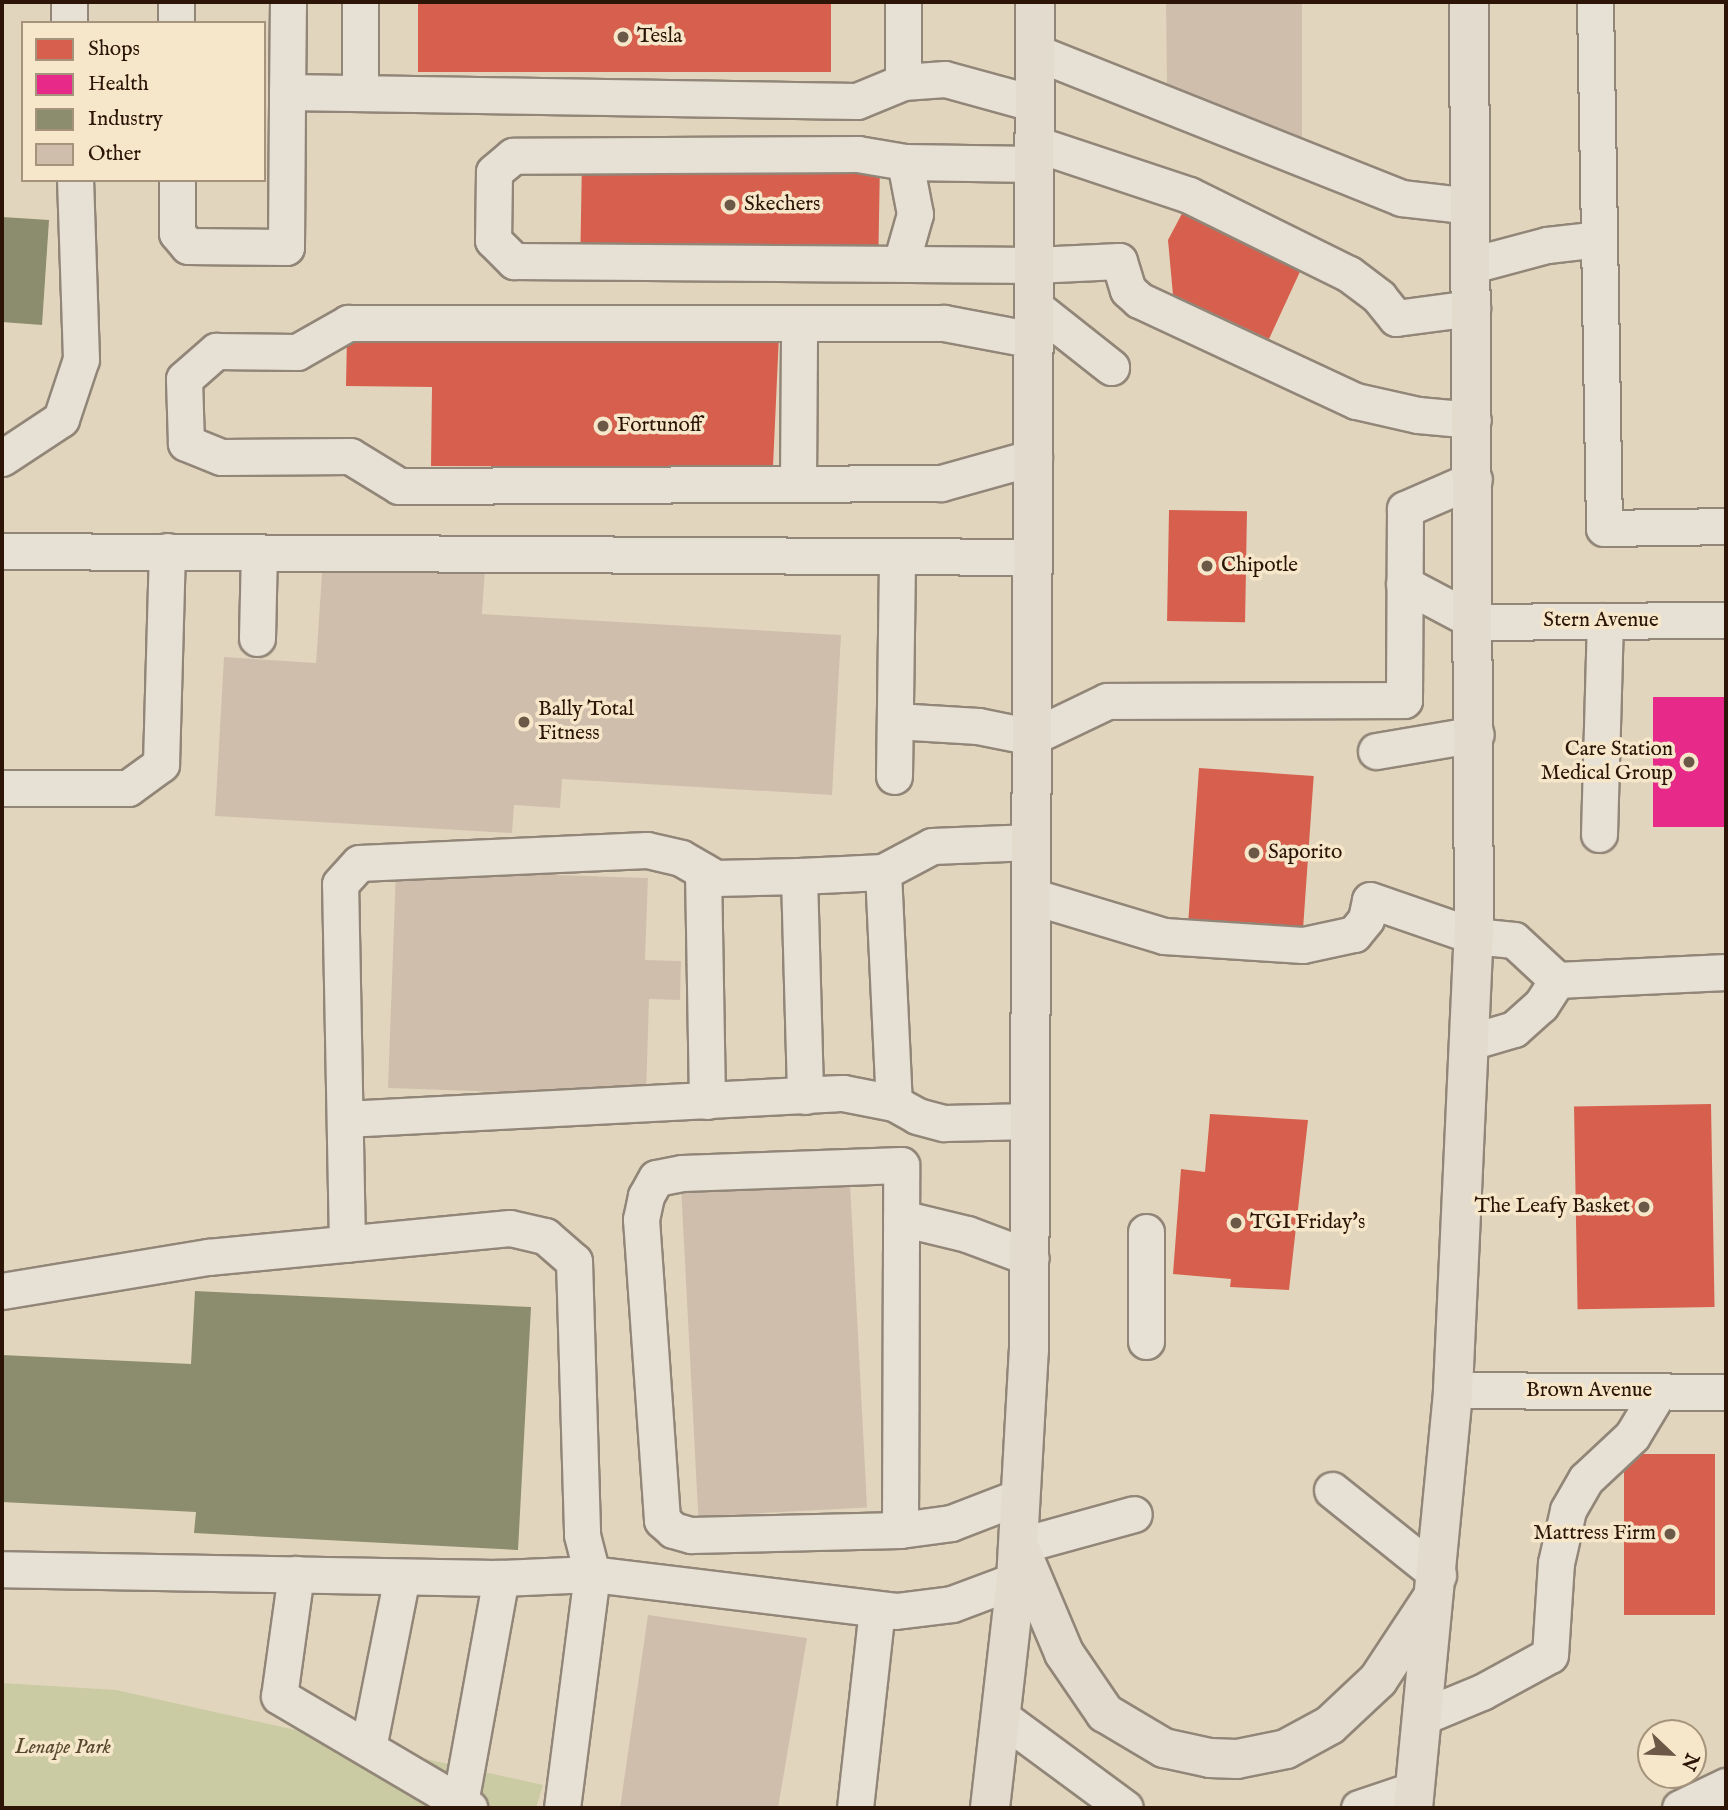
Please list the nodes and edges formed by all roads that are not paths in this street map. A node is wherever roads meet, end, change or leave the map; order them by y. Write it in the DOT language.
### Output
graph roads {
  1 [pos="69,2"];
  2 [pos="176,2"];
  3 [pos="288,2"];
  4 [pos="360,2"];
  5 [pos="903,2"];
  6 [pos="1469,2"];
  7 [pos="1595,2"];
  8 [pos="1036,19"];
  9 [pos="69,21"];
  10 [pos="176,21"];
  11 [pos="903,82"];
  12 [pos="360,91"];
  13 [pos="288,92"];
  14 [pos="1036,104"];
  15 [pos="1035,154"];
  16 [pos="905,162"];
  17 [pos="75,182"];
  18 [pos="177,182"];
  19 [pos="1471,206"];
  20 [pos="1599,239"];
  21 [pos="901,263"];
  22 [pos="1034,265"];
  23 [pos="1472,265"];
  24 [pos="1472,308"];
  25 [pos="799,323"];
  26 [pos="1035,323"];
  27 [pos="1111,367"];
  28 [pos="1473,420"];
  29 [pos="1034,457"];
  30 [pos="2,458"];
  31 [pos="1474,479"];
  32 [pos="798,483"];
  33 [pos="1726,526"];
  34 [pos="2,551"];
  35 [pos="167,551"];
  36 [pos="258,553"];
  37 [pos="897,556"];
  38 [pos="1033,557"];
  39 [pos="1404,584"];
  40 [pos="1726,620"];
  41 [pos="1605,621"];
  42 [pos="1476,622"];
  43 [pos="257,638"];
  44 [pos="895,721"];
  45 [pos="1475,734"];
  46 [pos="1032,737"];
  47 [pos="1376,751"];
  48 [pos="894,776"];
  49 [pos="2,788"];
  50 [pos="1599,834"];
  51 [pos="1032,842"];
  52 [pos="703,871"];
  53 [pos="883,872"];
  54 [pos="799,876"];
  55 [pos="1031,896"];
  56 [pos="1474,936"];
  57 [pos="1726,972"];
  58 [pos="1557,980"];
  59 [pos="1470,1042"];
  60 [pos="805,1096"];
  61 [pos="707,1101"];
  62 [pos="894,1103"];
  63 [pos="345,1119"];
  64 [pos="1031,1121"];
  65 [pos="901,1218"];
  66 [pos="1146,1231"];
  67 [pos="347,1244"];
  68 [pos="1031,1258"];
  69 [pos="2,1291"];
  70 [pos="1146,1341"];
  71 [pos="1453,1390"];
  72 [pos="1659,1391"];
  73 [pos="1726,1392"];
  74 [pos="1332,1490"];
  75 [pos="1021,1496"];
  76 [pos="1134,1514"];
  77 [pos="900,1530"];
  78 [pos="1017,1563"];
  79 [pos="2,1569"];
  80 [pos="296,1574"];
  81 [pos="592,1574"];
  82 [pos="402,1577"];
  83 [pos="501,1578"];
  84 [pos="1437,1583"];
  85 [pos="877,1610"];
  86 [pos="1000,1716"];
  87 [pos="1424,1716"];
  88 [pos="368,1748"];
  89 [pos="1726,1786"];
  90 [pos="1414,1799"];
  91 [pos="465,1805"];
  92 [pos="562,1808"];
  93 [pos="855,1808"];
  94 [pos="990,1808"];
  95 [pos="1125,1808"];
  96 [pos="1359,1808"];
  97 [pos="1680,1808"];
  1 -- 9 [label="street"];
  2 -- 10 [label="street"];
  3 -- 13 [label="street"];
  4 -- 12 [label="street"];
  5 -- 11 [label="street"];
  6 -- 19 [label="highway"];
  7 -- 20 [label="street"];
  8 -- 14 [label="highway"];
  8 -- 19 [label="street"];
  11 -- 12 [label="street"];
  11 -- 14 [label="street"];
  12 -- 13 [label="street"];
  13 -- 18 [label="street"];
  14 -- 15 [label="highway"];
  15 -- 16 [label="street"];
  15 -- 22 [label="highway"];
  15 -- 24 [label="street"];
  16 -- 21 [label="street"];
  16 -- 21 [label="street"];
  17 -- 30 [label="street"];
  19 -- 23 [label="highway"];
  20 -- 23 [label="street"];
  20 -- 33 [label="street"];
  21 -- 22 [label="street"];
  22 -- 26 [label="highway"];
  22 -- 28 [label="street"];
  23 -- 24 [label="highway"];
  24 -- 28 [label="highway"];
  25 -- 26 [label="street"];
  25 -- 32 [label="street"];
  25 -- 32 [label="street"];
  26 -- 27 [label="street"];
  26 -- 29 [label="highway"];
  28 -- 31 [label="highway"];
  29 -- 32 [label="street"];
  29 -- 38 [label="highway"];
  31 -- 39 [label="street"];
  31 -- 42 [label="highway"];
  34 -- 35 [label="street"];
  35 -- 36 [label="street"];
  35 -- 49 [label="street"];
  36 -- 37 [label="street"];
  36 -- 43 [label="street"];
  37 -- 38 [label="street"];
  37 -- 44 [label="street"];
  38 -- 46 [label="highway"];
  39 -- 42 [label="street"];
  39 -- 46 [label="street"];
  40 -- 41 [label="street, Stern Avenue"];
  41 -- 42 [label="street, Stern Avenue"];
  41 -- 50 [label="street"];
  42 -- 45 [label="highway"];
  44 -- 46 [label="street"];
  44 -- 48 [label="street"];
  45 -- 47 [label="street"];
  45 -- 56 [label="highway"];
  46 -- 51 [label="highway"];
  51 -- 53 [label="street"];
  51 -- 55 [label="highway"];
  52 -- 54 [label="street"];
  52 -- 61 [label="street"];
  52 -- 63 [label="street"];
  53 -- 54 [label="street"];
  53 -- 62 [label="street"];
  54 -- 60 [label="street"];
  55 -- 56 [label="street"];
  55 -- 64 [label="highway"];
  56 -- 58 [label="street"];
  56 -- 59 [label="highway"];
  57 -- 58 [label="street"];
  58 -- 59 [label="street"];
  59 -- 71 [label="highway"];
  60 -- 61 [label="street"];
  60 -- 62 [label="street"];
  61 -- 63 [label="street"];
  62 -- 64 [label="street"];
  63 -- 67 [label="street"];
  64 -- 68 [label="highway"];
  65 -- 68 [label="street"];
  65 -- 77 [label="street"];
  65 -- 77 [label="street"];
  66 -- 70 [label="street"];
  67 -- 69 [label="street"];
  67 -- 81 [label="street"];
  68 -- 75 [label="highway"];
  71 -- 72 [label="street, Brown Avenue"];
  71 -- 84 [label="highway"];
  72 -- 73 [label="street, Brown Avenue"];
  72 -- 87 [label="street"];
  74 -- 84 [label="street"];
  75 -- 77 [label="street"];
  75 -- 78 [label="highway"];
  76 -- 78 [label="street"];
  78 -- 84 [label="highway"];
  78 -- 85 [label="street"];
  78 -- 86 [label="highway"];
  79 -- 80 [label="street"];
  80 -- 82 [label="street"];
  80 -- 88 [label="street"];
  81 -- 83 [label="street"];
  81 -- 85 [label="street"];
  81 -- 92 [label="street"];
  82 -- 83 [label="street"];
  82 -- 88 [label="street"];
  83 -- 91 [label="street"];
  84 -- 87 [label="highway"];
  85 -- 93 [label="street"];
  86 -- 94 [label="highway"];
  86 -- 95 [label="street"];
  87 -- 90 [label="highway"];
  88 -- 91 [label="street"];
  89 -- 97 [label="street"];
  90 -- 96 [label="street"];
}
